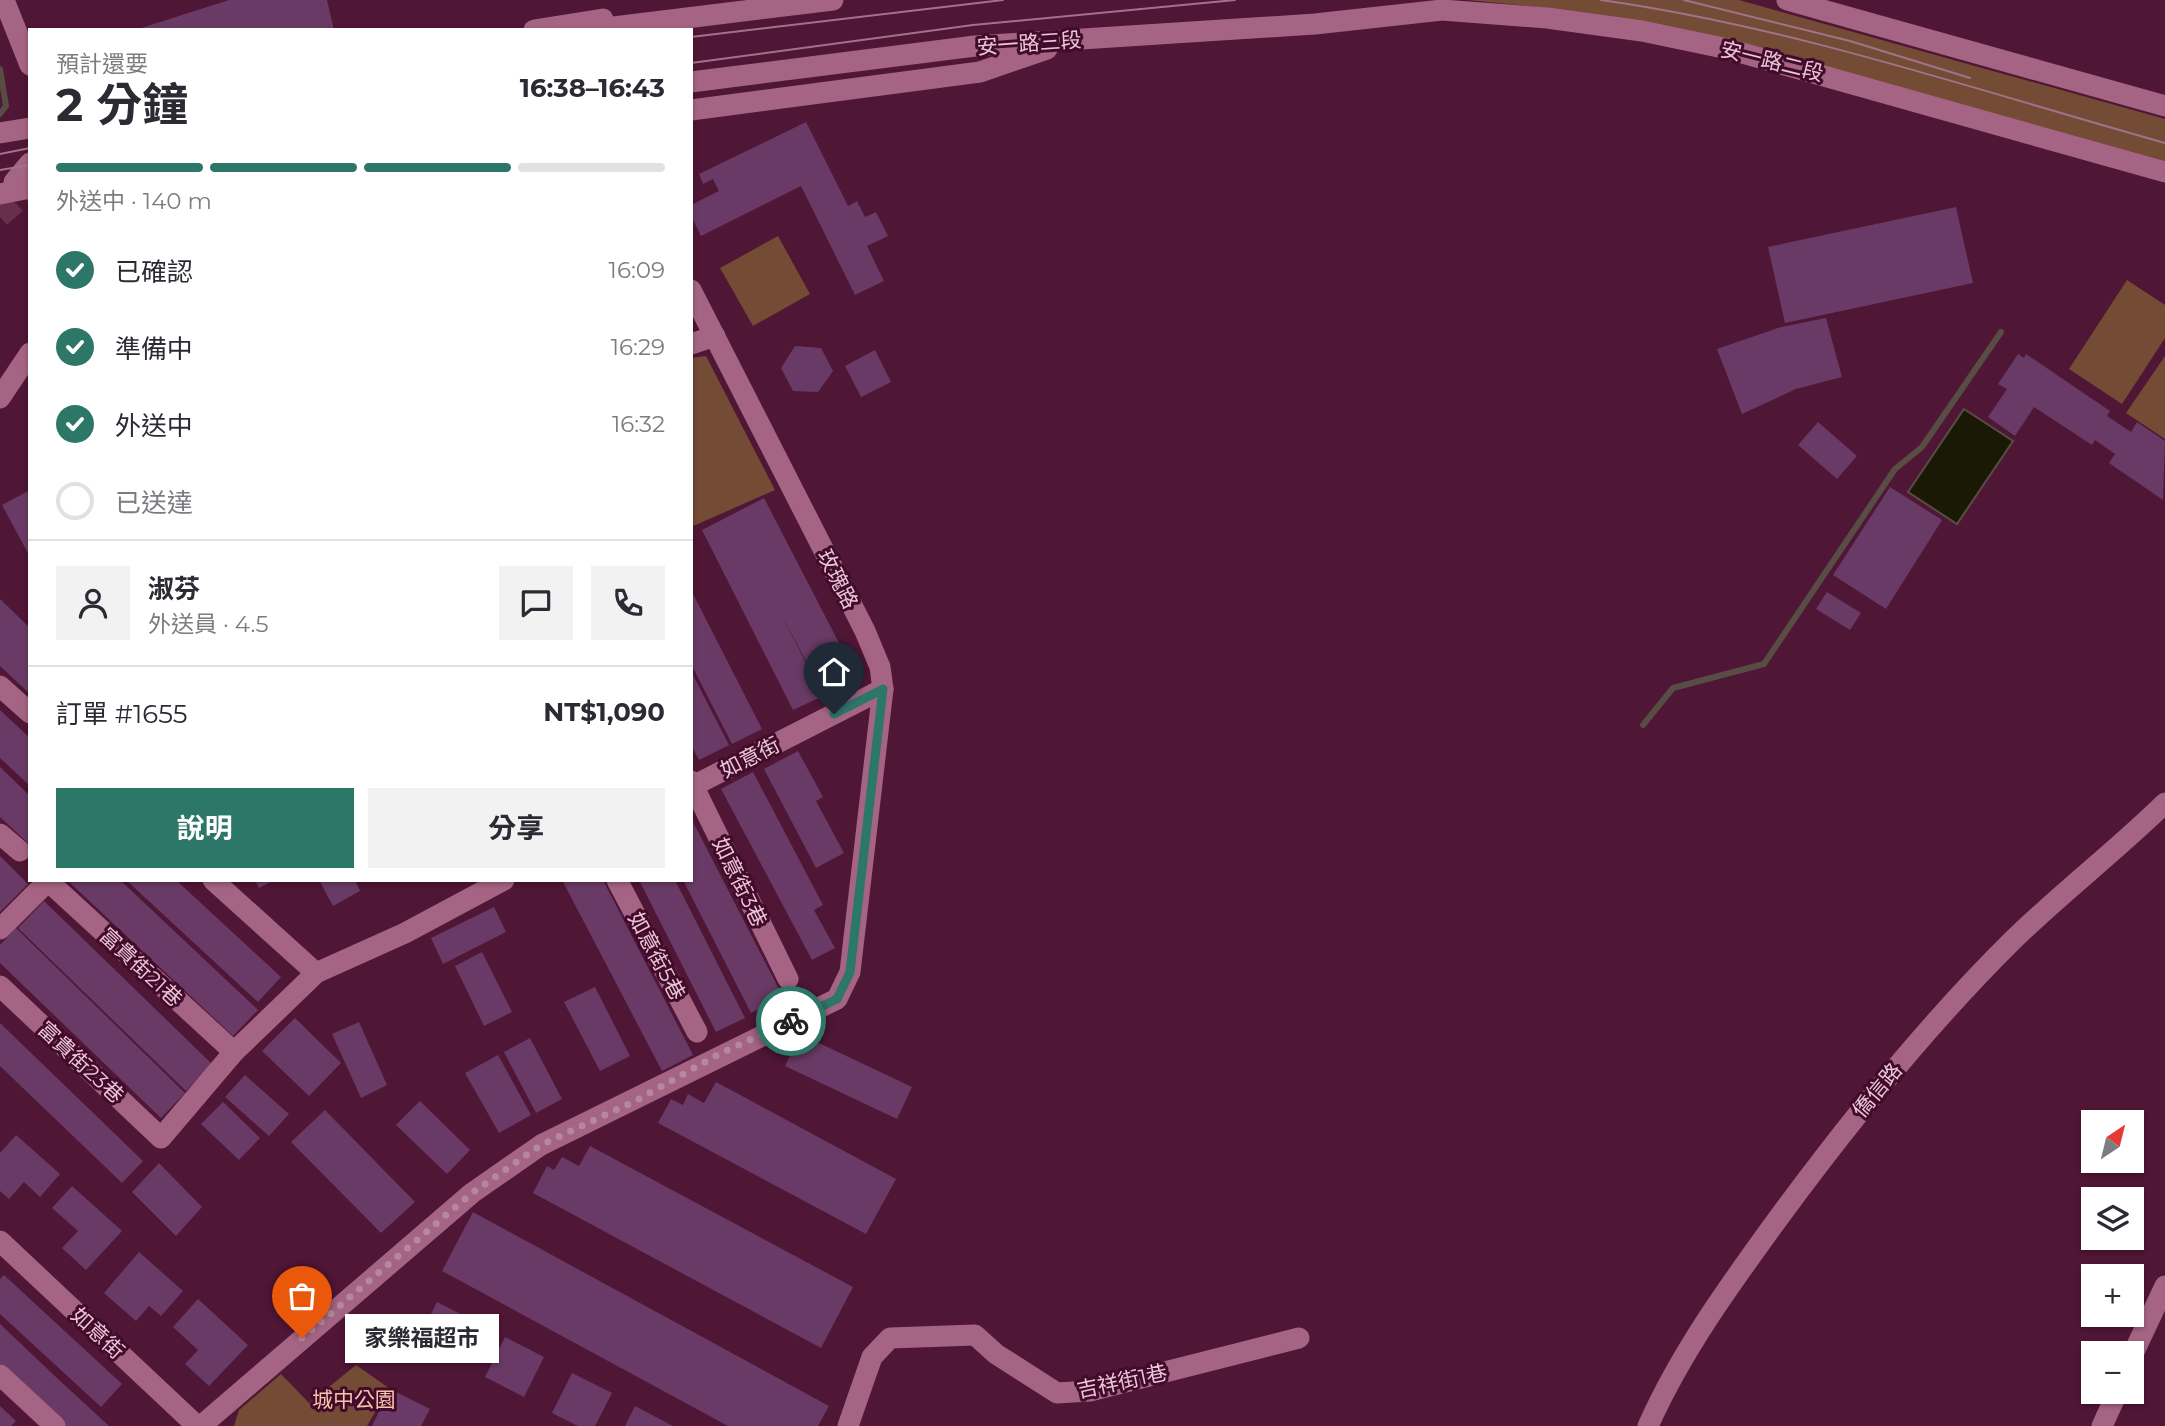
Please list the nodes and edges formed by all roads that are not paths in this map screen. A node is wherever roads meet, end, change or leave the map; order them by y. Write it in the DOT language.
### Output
graph roads {
  1 [pos="4,0"];
  2 [pos="833,0"];
  3 [pos="1787,0"];
  4 [pos="668,4"];
  5 [pos="1403,6"];
  6 [pos="705,7"];
  7 [pos="1368,8"];
  8 [pos="544,28"];
  9 [pos="599,28"];
  10 [pos="662,28"];
  11 [pos="1071,41"];
  12 [pos="28,60"];
  13 [pos="693,82"];
  14 [pos="2165,106"];
  15 [pos="693,110"];
  16 [pos="28,128"];
  17 [pos="0,133"];
  18 [pos="28,166"];
  19 [pos="2165,172"];
  20 [pos="15,188"];
  21 [pos="693,293"];
  22 [pos="715,336"];
  23 [pos="693,343"];
  24 [pos="28,356"];
  25 [pos="0,398"];
  26 [pos="0,686"];
  27 [pos="883,689"];
  28 [pos="28,711"];
  29 [pos="693,784"];
  30 [pos="693,787"];
  31 [pos="2165,803"];
  32 [pos="0,834"];
  33 [pos="20,851"];
  34 [pos="48,882"];
  35 [pos="50,882"];
  36 [pos="215,882"];
  37 [pos="500,882"];
  38 [pos="618,882"];
  39 [pos="0,929"];
  40 [pos="316,973"];
  41 [pos="788,979"];
  42 [pos="0,986"];
  43 [pos="697,1032"];
  44 [pos="234,1052"];
  45 [pos="0,1241"];
  46 [pos="2165,1286"];
  47 [pos="1299,1338"];
  48 [pos="2139,1341"];
  49 [pos="0,1375"];
  50 [pos="2112,1404"];
  51 [pos="55,1426"];
  52 [pos="199,1426"];
  53 [pos="848,1426"];
  54 [pos="1648,1426"];
  55 [pos="2102,1426"];
  1 -- 12 [label="street"];
  2 -- 6 [label="street"];
  3 -- 14 [label="street"];
  4 -- 6 [label="street"];
  4 -- 8 [label="street"];
  4 -- 10 [label="street"];
  5 -- 7 [label="street, 安一路二段"];
  5 -- 19 [label="street, 安一路二段"];
  6 -- 9 [label="street"];
  7 -- 11 [label="street, 安一路三段"];
  11 -- 13 [label="street, 安一路三段"];
  11 -- 15 [label="street"];
  16 -- 17 [label="street"];
  18 -- 20 [label="street"];
  21 -- 22 [label="street, 玫瑰路"];
  22 -- 23 [label="street"];
  22 -- 27 [label="street, 玫瑰路"];
  24 -- 25 [label="street"];
  26 -- 28 [label="street"];
  27 -- 29 [label="street, 如意街"];
  27 -- 52 [label="street, 玫瑰路"];
  30 -- 41 [label="street, 如意街3巷"];
  31 -- 54 [label="street, 僑信路"];
  32 -- 33 [label="street"];
  34 -- 39 [label="street"];
  35 -- 44 [label="street, 富貴街21巷"];
  36 -- 40 [label="street"];
  37 -- 40 [label="street"];
  38 -- 43 [label="street, 如意街5巷"];
  40 -- 44 [label="street"];
  42 -- 44 [label="street, 富貴街23巷"];
  45 -- 52 [label="street, 如意街"];
  46 -- 48 [label="street"];
  47 -- 53 [label="street, 吉祥街1巷"];
  49 -- 51 [label="street"];
  50 -- 55 [label="street"];
}
